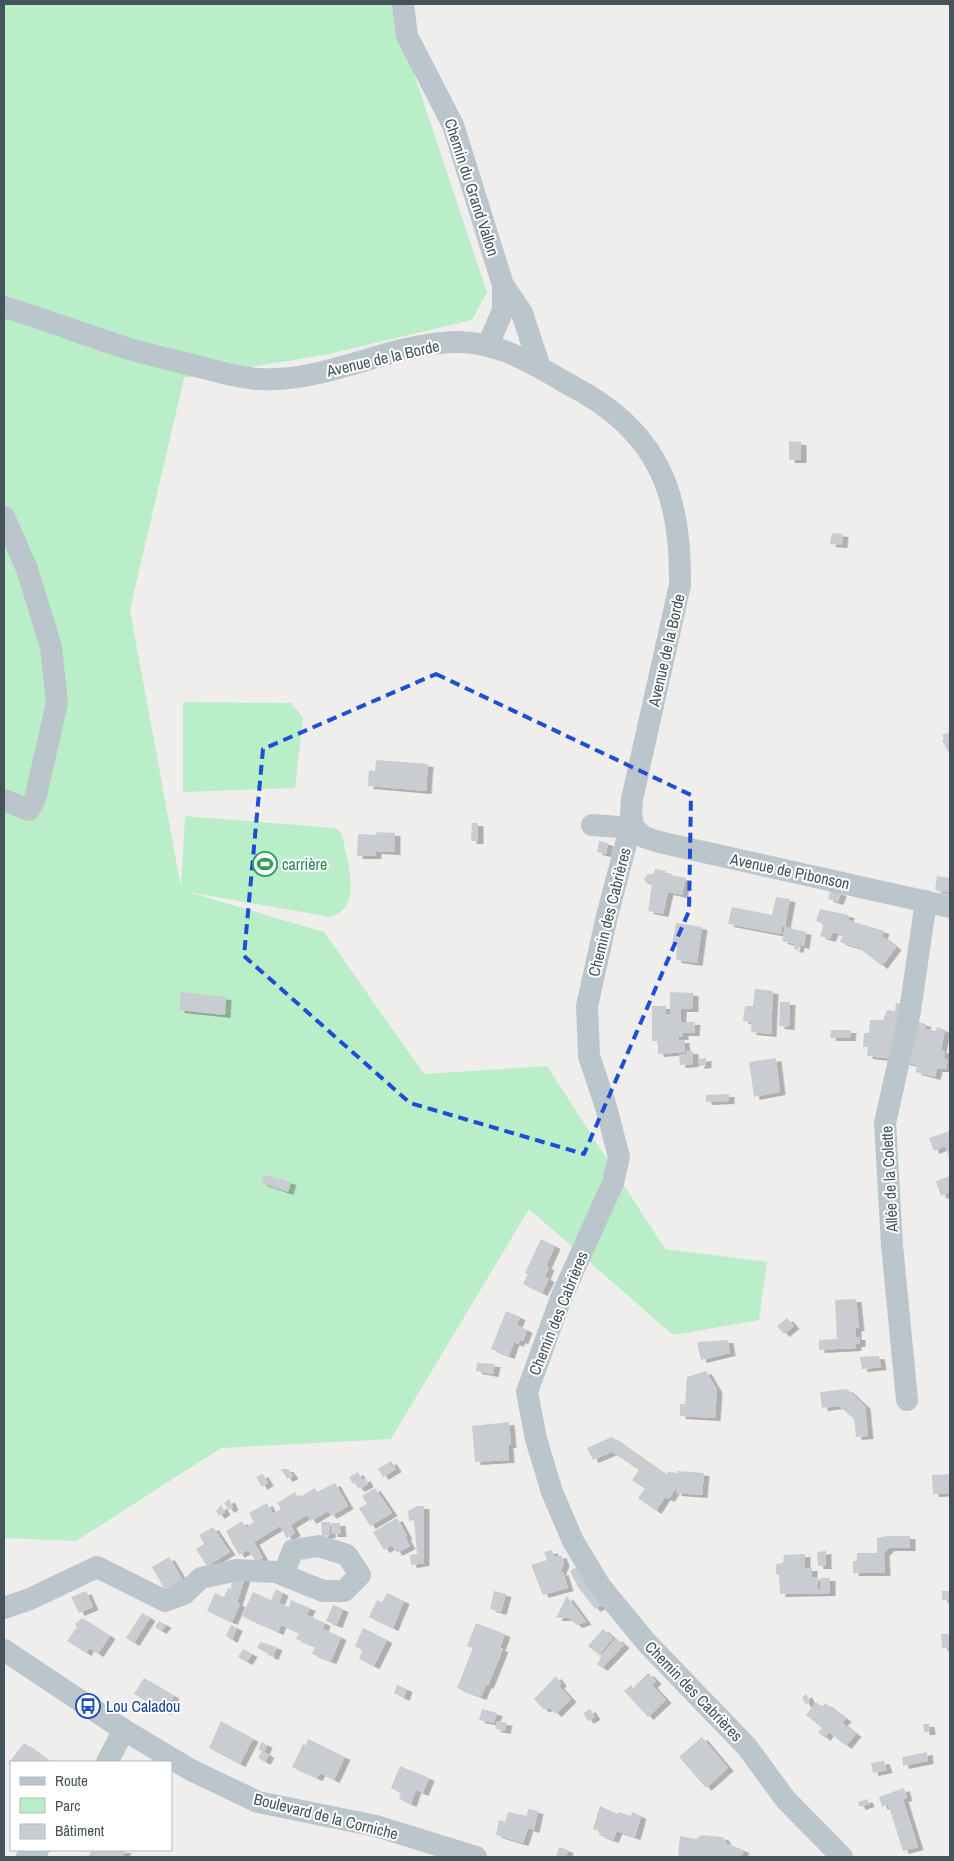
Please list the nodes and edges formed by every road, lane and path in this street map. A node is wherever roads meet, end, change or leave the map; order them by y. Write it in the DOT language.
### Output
graph roads {
  1 [pos="403,4"];
  2 [pos="503,285"];
  3 [pos="4,307"];
  4 [pos="488,346"];
  5 [pos="540,368"];
  6 [pos="4,517"];
  7 [pos="4,800"];
  8 [pos="592,825"];
  9 [pos="634,828"];
  10 [pos="926,901"];
  11 [pos="950,907"];
  12 [pos="907,1400"];
  13 [pos="283,1575"];
  14 [pos="4,1608"];
  15 [pos="4,1650"];
  16 [pos="124,1730"];
  17 [pos="108,1761"];
  18 [pos="476,1857"];
  19 [pos="842,1857"];
  1 -- 2 [label="street, Chemin du Grand Vallon"];
  2 -- 4 [label="street, Chemin du Grand Vallon"];
  2 -- 5 [label="street"];
  3 -- 4 [label="street, Avenue de la Borde"];
  4 -- 5 [label="street, Avenue de la Borde"];
  5 -- 9 [label="street, Avenue de la Borde"];
  6 -- 7 [label="street"];
  8 -- 9 [label="street"];
  9 -- 10 [label="street, Avenue de Pibonson"];
  9 -- 19 [label="street, Chemin des Cabrières"];
  10 -- 11 [label="street, Avenue de Pibonson"];
  10 -- 12 [label="street, Allée de la Colette"];
  13 -- 14 [label="street"];
  15 -- 16 [label="street, Boulevard de la Corniche"];
  16 -- 17 [label="street"];
  16 -- 18 [label="street, Boulevard de la Corniche"];
}
